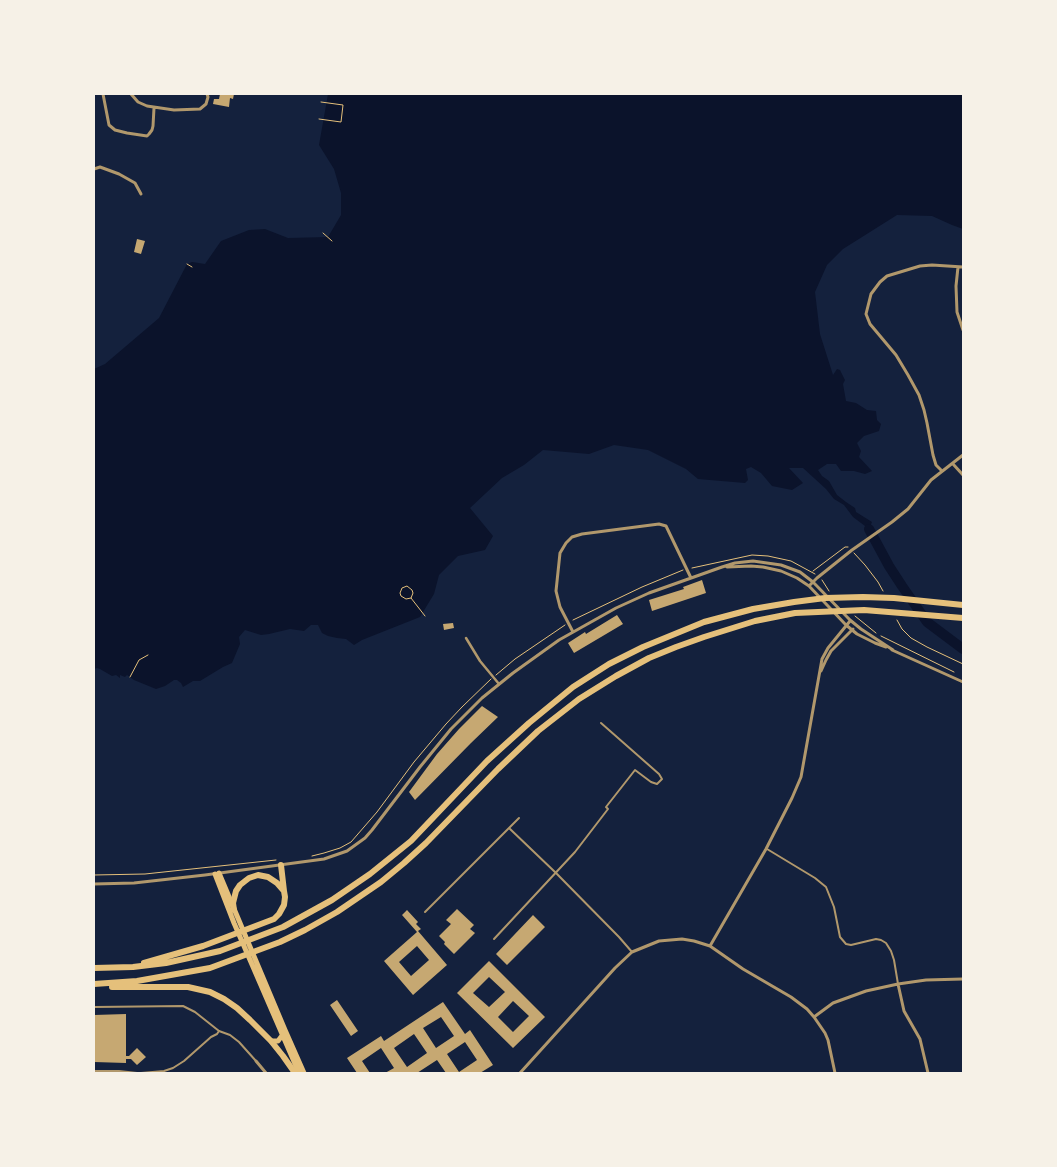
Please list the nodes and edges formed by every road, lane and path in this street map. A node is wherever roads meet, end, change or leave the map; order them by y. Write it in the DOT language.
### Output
graph roads {
  1 [pos="103,94"];
  2 [pos="132,94"];
  3 [pos="207,94"];
  4 [pos="321,102"];
  5 [pos="154,108"];
  6 [pos="319,118"];
  7 [pos="94,169"];
  8 [pos="141,194"];
  9 [pos="323,233"];
  10 [pos="332,241"];
  11 [pos="187,264"];
  12 [pos="192,267"];
  13 [pos="958,267"];
  14 [pos="963,267"];
  15 [pos="963,330"];
  16 [pos="963,455"];
  17 [pos="953,464"];
  18 [pos="942,471"];
  19 [pos="963,475"];
  20 [pos="849,547"];
  21 [pos="722,567"];
  22 [pos="812,572"];
  23 [pos="691,578"];
  24 [pos="813,582"];
  25 [pos="809,586"];
  26 [pos="411,598"];
  27 [pos="963,605"];
  28 [pos="425,616"];
  29 [pos="963,618"];
  30 [pos="850,620"];
  31 [pos="568,623"];
  32 [pos="864,623"];
  33 [pos="846,625"];
  34 [pos="856,625"];
  35 [pos="852,630"];
  36 [pos="573,632"];
  37 [pos="466,638"];
  38 [pos="894,650"];
  39 [pos="148,655"];
  40 [pos="955,673"];
  41 [pos="820,674"];
  42 [pos="130,677"];
  43 [pos="493,677"];
  44 [pos="963,682"];
  45 [pos="499,684"];
  46 [pos="601,723"];
  47 [pos="519,818"];
  48 [pos="509,828"];
  49 [pos="766,849"];
  50 [pos="309,856"];
  51 [pos="282,862"];
  52 [pos="217,873"];
  53 [pos="556,873"];
  54 [pos="94,875"];
  55 [pos="94,884"];
  56 [pos="284,891"];
  57 [pos="234,910"];
  58 [pos="425,912"];
  59 [pos="236,922"];
  60 [pos="494,939"];
  61 [pos="710,946"];
  62 [pos="632,952"];
  63 [pos="133,967"];
  64 [pos="94,968"];
  65 [pos="963,979"];
  66 [pos="898,984"];
  67 [pos="94,985"];
  68 [pos="94,1007"];
  69 [pos="814,1017"];
  70 [pos="219,1031"];
  71 [pos="284,1032"];
  72 [pos="270,1040"];
  73 [pos="256,1061"];
  74 [pos="94,1072"];
  75 [pos="137,1073"];
  76 [pos="141,1073"];
  77 [pos="266,1073"];
  78 [pos="295,1073"];
  79 [pos="300,1073"];
  80 [pos="304,1073"];
  81 [pos="520,1073"];
  82 [pos="835,1073"];
  83 [pos="928,1073"];
  1 -- 5 [label="street"];
  2 -- 5 [label="street"];
  3 -- 5 [label="street"];
  4 -- 6 [label="path"];
  7 -- 8 [label="street"];
  9 -- 10 [label="path"];
  11 -- 12 [label="path"];
  13 -- 14 [label="street"];
  13 -- 15 [label="street"];
  13 -- 18 [label="street"];
  16 -- 17 [label="street"];
  17 -- 18 [label="street"];
  17 -- 19 [label="street"];
  18 -- 24 [label="street"];
  20 -- 22 [label="path"];
  21 -- 23 [label="street"];
  21 -- 24 [label="street"];
  21 -- 25 [label="street"];
  23 -- 31 [label="street"];
  23 -- 36 [label="street"];
  24 -- 25 [label="street"];
  24 -- 30 [label="street"];
  25 -- 33 [label="street"];
  26 -- 26 [label="path"];
  26 -- 28 [label="path"];
  27 -- 63 [label="highway"];
  29 -- 67 [label="highway"];
  30 -- 33 [label="street"];
  30 -- 34 [label="street"];
  31 -- 36 [label="street"];
  31 -- 43 [label="path"];
  32 -- 40 [label="path"];
  33 -- 35 [label="street"];
  33 -- 41 [label="street"];
  34 -- 35 [label="street"];
  34 -- 38 [label="street"];
  35 -- 38 [label="street"];
  35 -- 41 [label="street"];
  36 -- 45 [label="street"];
  37 -- 43 [label="street"];
  38 -- 44 [label="street"];
  39 -- 42 [label="path"];
  41 -- 49 [label="street"];
  43 -- 45 [label="street"];
  43 -- 50 [label="path"];
  45 -- 51 [label="street"];
  46 -- 53 [label="lane"];
  47 -- 48 [label="lane"];
  48 -- 53 [label="lane"];
  48 -- 58 [label="lane"];
  49 -- 61 [label="street"];
  49 -- 66 [label="lane"];
  51 -- 52 [label="street"];
  51 -- 54 [label="path"];
  51 -- 56 [label="highway"];
  52 -- 55 [label="street"];
  52 -- 57 [label="main road"];
  52 -- 59 [label="main road"];
  53 -- 60 [label="lane"];
  53 -- 62 [label="lane"];
  56 -- 57 [label="highway"];
  56 -- 63 [label="highway"];
  57 -- 59 [label="main road"];
  59 -- 71 [label="main road"];
  61 -- 62 [label="street"];
  61 -- 69 [label="street"];
  62 -- 81 [label="street"];
  63 -- 64 [label="highway"];
  65 -- 66 [label="street"];
  66 -- 69 [label="street"];
  66 -- 83 [label="street"];
  67 -- 72 [label="highway"];
  68 -- 70 [label="lane"];
  69 -- 82 [label="street"];
  70 -- 73 [label="lane"];
  70 -- 76 [label="lane"];
  71 -- 72 [label="main road"];
  71 -- 79 [label="main road"];
  71 -- 80 [label="main road"];
  72 -- 78 [label="highway"];
  73 -- 77 [label="street"];
  74 -- 75 [label="lane"];
}
